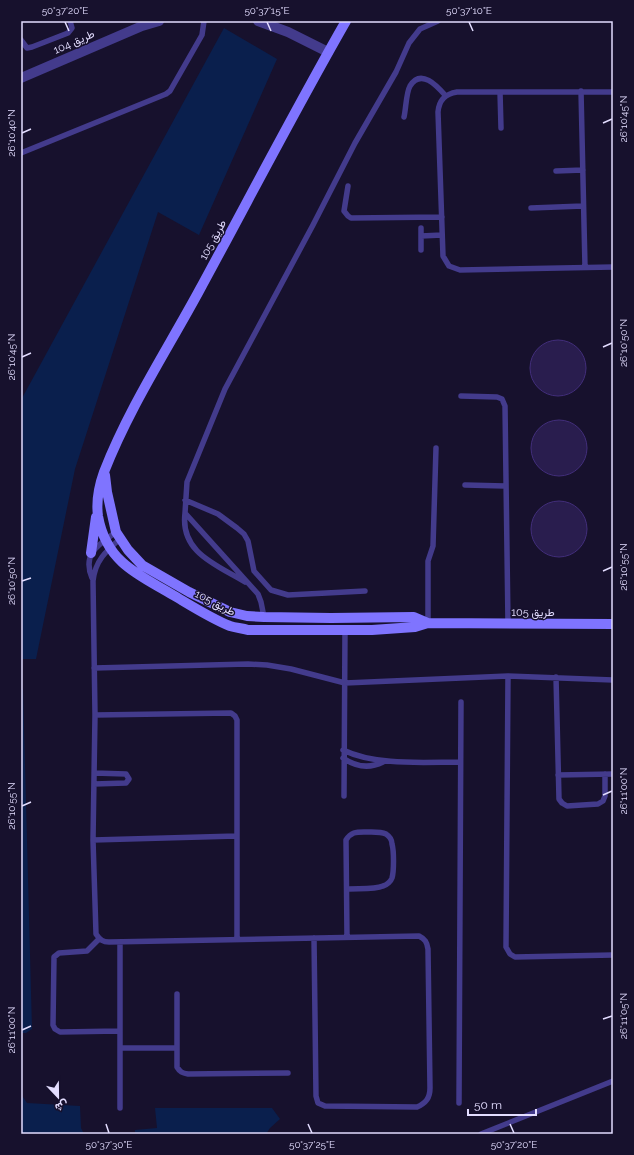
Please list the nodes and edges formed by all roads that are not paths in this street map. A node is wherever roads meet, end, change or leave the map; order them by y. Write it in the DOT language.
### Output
graph roads {
  1 [pos="70,21"];
  2 [pos="159,21"];
  3 [pos="204,21"];
  4 [pos="258,21"];
  5 [pos="346,21"];
  6 [pos="438,21"];
  7 [pos="141,23"];
  8 [pos="21,40"];
  9 [pos="328,52"];
  10 [pos="21,78"];
  11 [pos="581,91"];
  12 [pos="500,92"];
  13 [pos="613,92"];
  14 [pos="445,96"];
  15 [pos="404,117"];
  16 [pos="500,128"];
  17 [pos="21,152"];
  18 [pos="583,170"];
  19 [pos="556,171"];
  20 [pos="348,186"];
  21 [pos="583,206"];
  22 [pos="531,208"];
  23 [pos="442,217"];
  24 [pos="421,228"];
  25 [pos="421,236"];
  26 [pos="442,236"];
  27 [pos="421,250"];
  28 [pos="585,267"];
  29 [pos="613,268"];
  30 [pos="461,396"];
  31 [pos="436,448"];
  32 [pos="104,472"];
  33 [pos="465,485"];
  34 [pos="505,486"];
  35 [pos="185,500"];
  36 [pos="97,501"];
  37 [pos="185,513"];
  38 [pos="118,536"];
  39 [pos="108,543"];
  40 [pos="91,553"];
  41 [pos="93,580"];
  42 [pos="251,585"];
  43 [pos="365,591"];
  44 [pos="264,617"];
  45 [pos="331,618"];
  46 [pos="428,623"];
  47 [pos="508,624"];
  48 [pos="613,624"];
  49 [pos="264,630"];
  50 [pos="331,630"];
  51 [pos="345,630"];
  52 [pos="94,668"];
  53 [pos="508,676"];
  54 [pos="556,677"];
  55 [pos="613,680"];
  56 [pos="345,683"];
  57 [pos="461,702"];
  58 [pos="95,715"];
  59 [pos="343,750"];
  60 [pos="343,758"];
  61 [pos="385,761"];
  62 [pos="460,762"];
  63 [pos="94,773"];
  64 [pos="605,774"];
  65 [pos="613,774"];
  66 [pos="558,775"];
  67 [pos="94,784"];
  68 [pos="344,796"];
  69 [pos="237,836"];
  70 [pos="93,840"];
  71 [pos="347,889"];
  72 [pos="347,937"];
  73 [pos="314,938"];
  74 [pos="99,939"];
  75 [pos="238,939"];
  76 [pos="120,942"];
  77 [pos="613,955"];
  78 [pos="177,994"];
  79 [pos="120,1031"];
  80 [pos="120,1048"];
  81 [pos="177,1048"];
  82 [pos="288,1073"];
  83 [pos="613,1081"];
  84 [pos="459,1103"];
  85 [pos="120,1108"];
  86 [pos="481,1134"];
  1 -- 8 [label="lane"];
  2 -- 7 [label="street, طريق 104"];
  3 -- 17 [label="lane"];
  4 -- 9 [label="street"];
  5 -- 9 [label="street, طريق 105"];
  6 -- 35 [label="lane"];
  7 -- 10 [label="street, طريق 104"];
  9 -- 32 [label="street, طريق 105"];
  11 -- 12 [label="lane"];
  11 -- 13 [label="lane"];
  11 -- 18 [label="lane"];
  12 -- 14 [label="lane"];
  12 -- 16 [label="lane"];
  14 -- 15 [label="lane"];
  14 -- 23 [label="lane"];
  18 -- 19 [label="lane"];
  18 -- 21 [label="lane"];
  20 -- 23 [label="lane"];
  21 -- 22 [label="lane"];
  21 -- 28 [label="lane"];
  23 -- 26 [label="lane"];
  24 -- 25 [label="lane"];
  25 -- 26 [label="lane"];
  25 -- 27 [label="lane"];
  26 -- 28 [label="lane"];
  28 -- 29 [label="lane"];
  30 -- 34 [label="lane"];
  31 -- 46 [label="lane"];
  32 -- 36 [label="street, طريق 105"];
  32 -- 38 [label="street, طريق 105"];
  33 -- 34 [label="lane"];
  34 -- 47 [label="lane"];
  35 -- 37 [label="lane"];
  35 -- 43 [label="lane"];
  36 -- 39 [label="street, طريق 105"];
  36 -- 40 [label="street"];
  37 -- 42 [label="lane"];
  37 -- 42 [label="lane"];
  38 -- 39 [label="lane"];
  38 -- 39 [label="lane"];
  38 -- 44 [label="street, طريق 105"];
  39 -- 40 [label="lane"];
  39 -- 41 [label="lane"];
  39 -- 49 [label="street, طريق 105"];
  40 -- 41 [label="lane"];
  41 -- 52 [label="lane"];
  42 -- 44 [label="lane"];
  44 -- 45 [label="street, طريق 105"];
  44 -- 49 [label="street"];
  45 -- 46 [label="street, طريق 105"];
  45 -- 50 [label="street"];
  46 -- 47 [label="street, طريق 105"];
  46 -- 51 [label="street, طريق 105"];
  47 -- 48 [label="street, طريق 105"];
  49 -- 50 [label="street, طريق 105"];
  50 -- 51 [label="street, طريق 105"];
  51 -- 56 [label="lane"];
  52 -- 56 [label="lane"];
  52 -- 58 [label="lane"];
  53 -- 54 [label="lane"];
  53 -- 56 [label="lane"];
  53 -- 77 [label="lane"];
  54 -- 55 [label="lane"];
  54 -- 66 [label="lane"];
  56 -- 59 [label="lane"];
  57 -- 62 [label="lane"];
  58 -- 63 [label="lane"];
  58 -- 69 [label="lane"];
  59 -- 60 [label="lane"];
  59 -- 61 [label="lane"];
  60 -- 61 [label="lane"];
  60 -- 68 [label="lane"];
  61 -- 62 [label="lane"];
  62 -- 84 [label="lane"];
  63 -- 67 [label="lane"];
  63 -- 67 [label="lane"];
  64 -- 65 [label="lane"];
  64 -- 66 [label="lane"];
  64 -- 66 [label="lane"];
  67 -- 70 [label="lane"];
  69 -- 70 [label="lane"];
  69 -- 75 [label="lane"];
  70 -- 74 [label="lane"];
  71 -- 71 [label="lane"];
  71 -- 72 [label="lane"];
  72 -- 73 [label="lane"];
  72 -- 73 [label="lane"];
  73 -- 75 [label="lane"];
  74 -- 76 [label="lane"];
  74 -- 79 [label="lane"];
  75 -- 76 [label="lane"];
  76 -- 79 [label="lane"];
  78 -- 81 [label="lane"];
  79 -- 80 [label="lane"];
  80 -- 81 [label="lane"];
  80 -- 85 [label="lane"];
  81 -- 82 [label="lane"];
  83 -- 86 [label="lane"];
}
